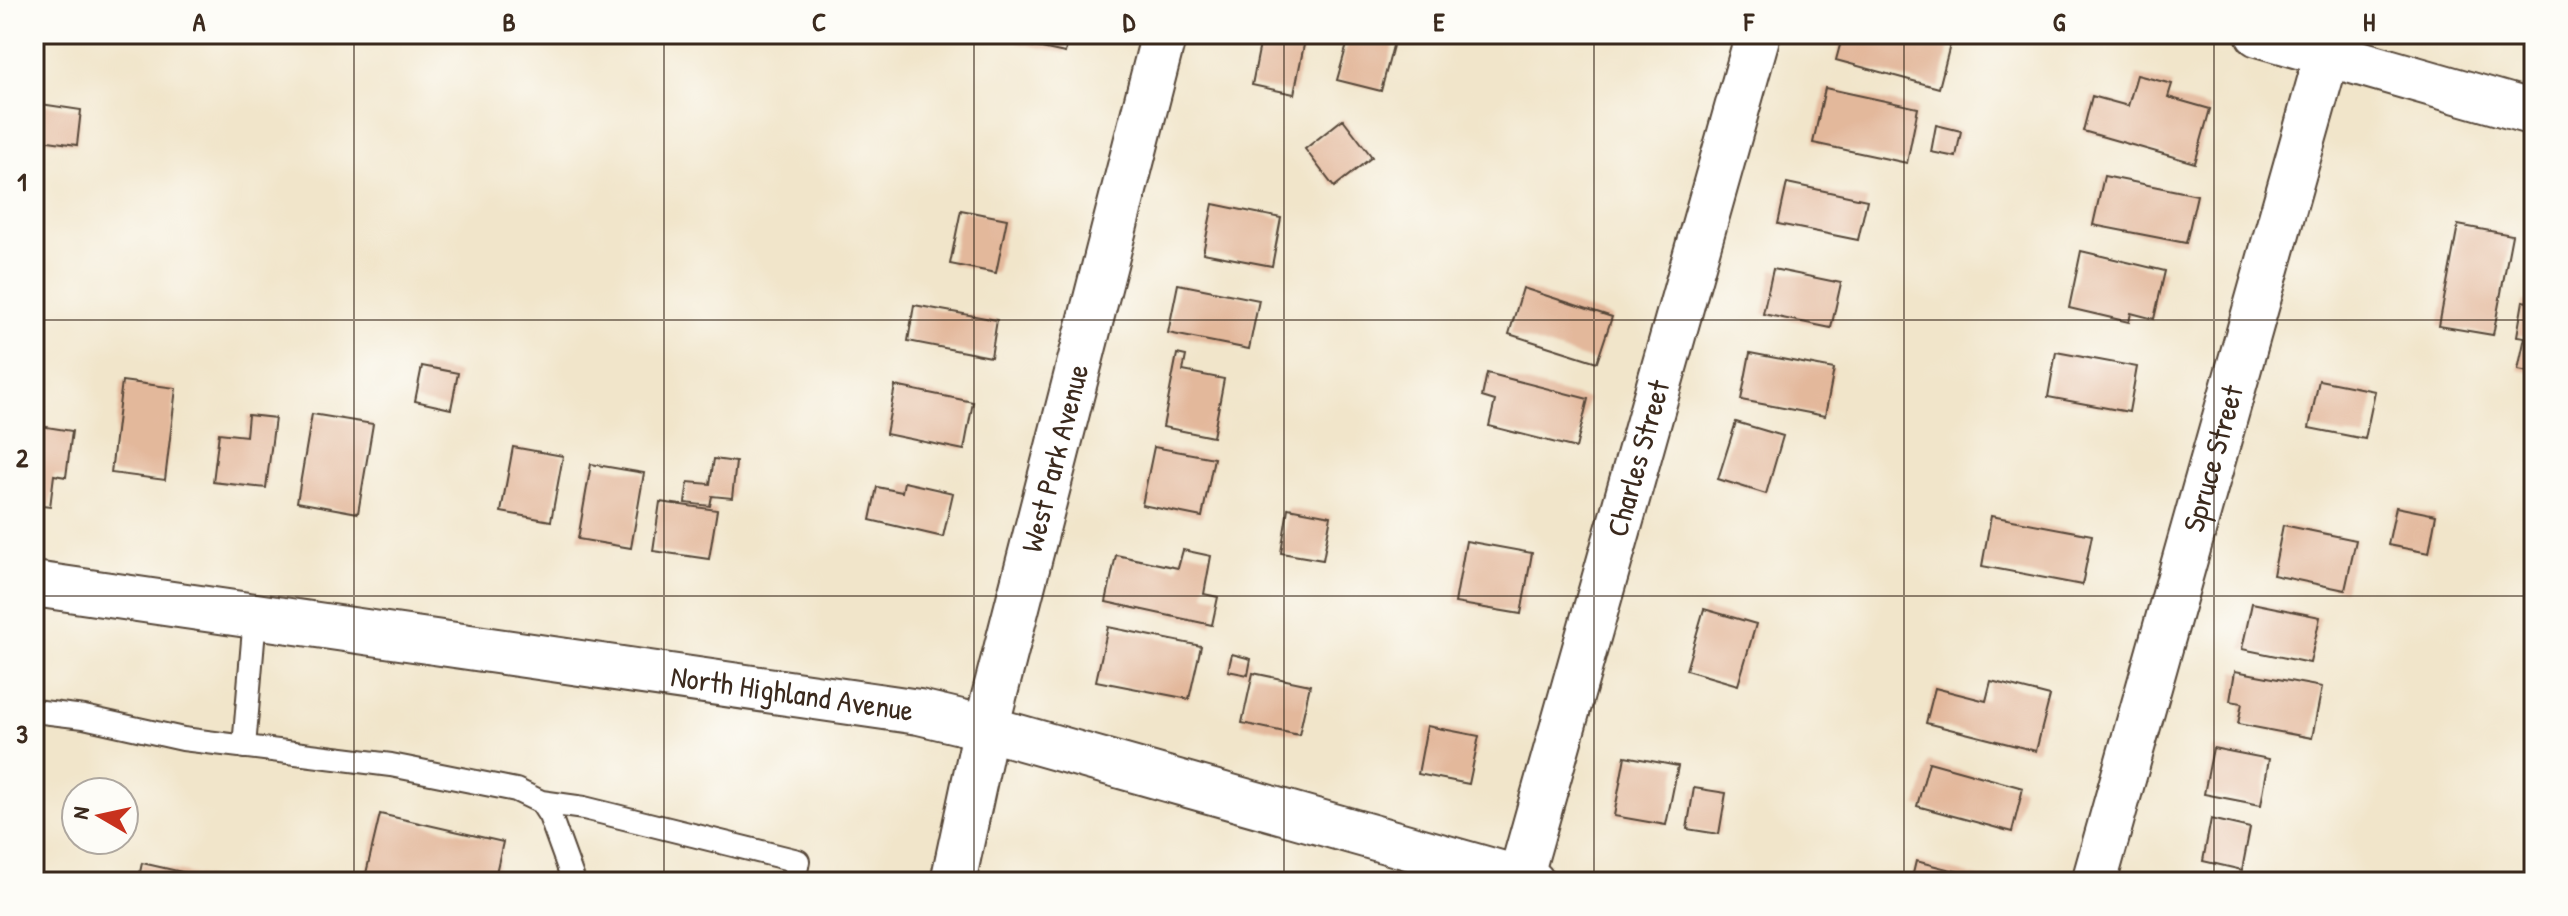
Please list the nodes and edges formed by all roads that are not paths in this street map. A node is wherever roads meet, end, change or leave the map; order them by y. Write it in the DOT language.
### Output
graph roads {
  1 [pos="1164,34"];
  2 [pos="1758,34"];
  3 [pos="2258,34"];
  4 [pos="2330,44"];
  5 [pos="2534,113"];
  6 [pos="34,584"];
  7 [pos="255,617"];
  8 [pos="34,711"];
  9 [pos="986,728"];
  10 [pos="244,747"];
  11 [pos="541,802"];
  12 [pos="1524,881"];
  13 [pos="574,882"];
  14 [pos="794,882"];
  15 [pos="953,882"];
  16 [pos="2094,882"];
  1 -- 9 [label="street, West Park Avenue"];
  2 -- 12 [label="street, Charles Street"];
  3 -- 4 [label="street"];
  4 -- 5 [label="street"];
  4 -- 16 [label="street, Spruce Street"];
  6 -- 7 [label="street, North Highland Avenue"];
  7 -- 9 [label="street, North Highland Avenue"];
  7 -- 10 [label="lane"];
  8 -- 10 [label="lane"];
  9 -- 12 [label="street, North Highland Avenue"];
  9 -- 15 [label="street, West Park Avenue"];
  10 -- 11 [label="lane"];
  11 -- 13 [label="lane"];
  11 -- 14 [label="lane"];
}
